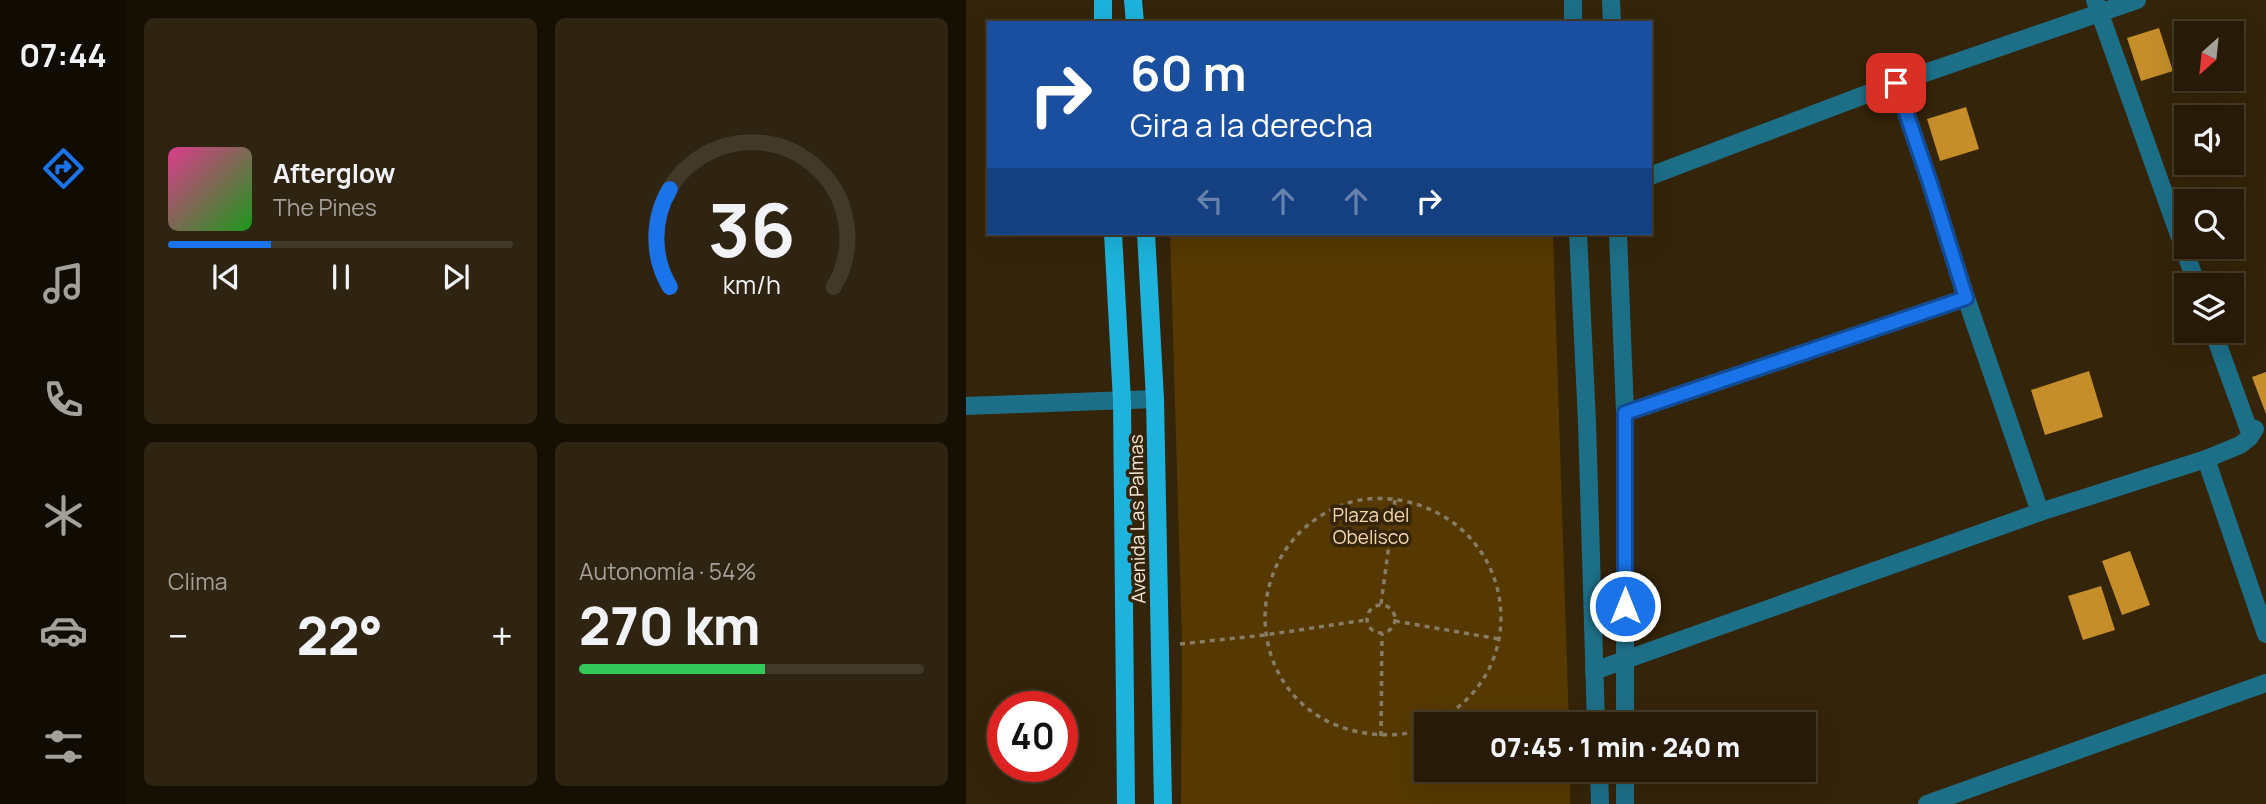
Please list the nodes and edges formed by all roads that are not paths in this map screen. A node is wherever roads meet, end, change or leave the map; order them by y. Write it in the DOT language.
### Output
graph roads {
  1 [pos="1103,0"];
  2 [pos="1133,0"];
  3 [pos="1573,0"];
  4 [pos="1611,0"];
  5 [pos="2137,0"];
  6 [pos="2097,6"];
  7 [pos="1103,21"];
  8 [pos="1135,21"];
  9 [pos="1573,21"];
  10 [pos="1612,21"];
  11 [pos="1896,83"];
  12 [pos="1652,175"];
  13 [pos="1113,235"];
  14 [pos="1146,235"];
  15 [pos="1578,235"];
  16 [pos="1618,235"];
  17 [pos="2193,273"];
  18 [pos="1966,298"];
  19 [pos="2217,343"];
  20 [pos="1155,399"];
  21 [pos="1122,401"];
  22 [pos="966,406"];
  23 [pos="1625,413"];
  24 [pos="2206,459"];
  25 [pos="2040,512"];
  26 [pos="2266,634"];
  27 [pos="1624,661"];
  28 [pos="1594,671"];
  29 [pos="2266,683"];
  30 [pos="1596,712"];
  31 [pos="1625,712"];
  32 [pos="1599,782"];
  33 [pos="1625,782"];
  34 [pos="1126,804"];
  35 [pos="1163,804"];
  36 [pos="1600,804"];
  37 [pos="1625,804"];
  38 [pos="1927,804"];
  1 -- 7 [label="main road"];
  2 -- 8 [label="main road"];
  3 -- 9 [label="street"];
  4 -- 10 [label="street"];
  5 -- 6 [label="street"];
  6 -- 11 [label="street"];
  6 -- 17 [label="street"];
  11 -- 12 [label="street"];
  11 -- 18 [label="street"];
  13 -- 21 [label="main road, Avenida Las Palmas"];
  14 -- 20 [label="main road, Avenida Las Palmas"];
  15 -- 28 [label="street"];
  16 -- 23 [label="street"];
  18 -- 23 [label="street"];
  18 -- 25 [label="street"];
  19 -- 24 [label="street"];
  20 -- 21 [label="street"];
  20 -- 35 [label="main road, Avenida Las Palmas"];
  21 -- 22 [label="street"];
  21 -- 34 [label="main road, Avenida Las Palmas"];
  23 -- 27 [label="street"];
  24 -- 25 [label="street"];
  24 -- 26 [label="street"];
  25 -- 27 [label="street"];
  27 -- 28 [label="street"];
  27 -- 31 [label="street"];
  28 -- 30 [label="street"];
  29 -- 38 [label="street"];
  32 -- 36 [label="street"];
  33 -- 37 [label="street"];
}
